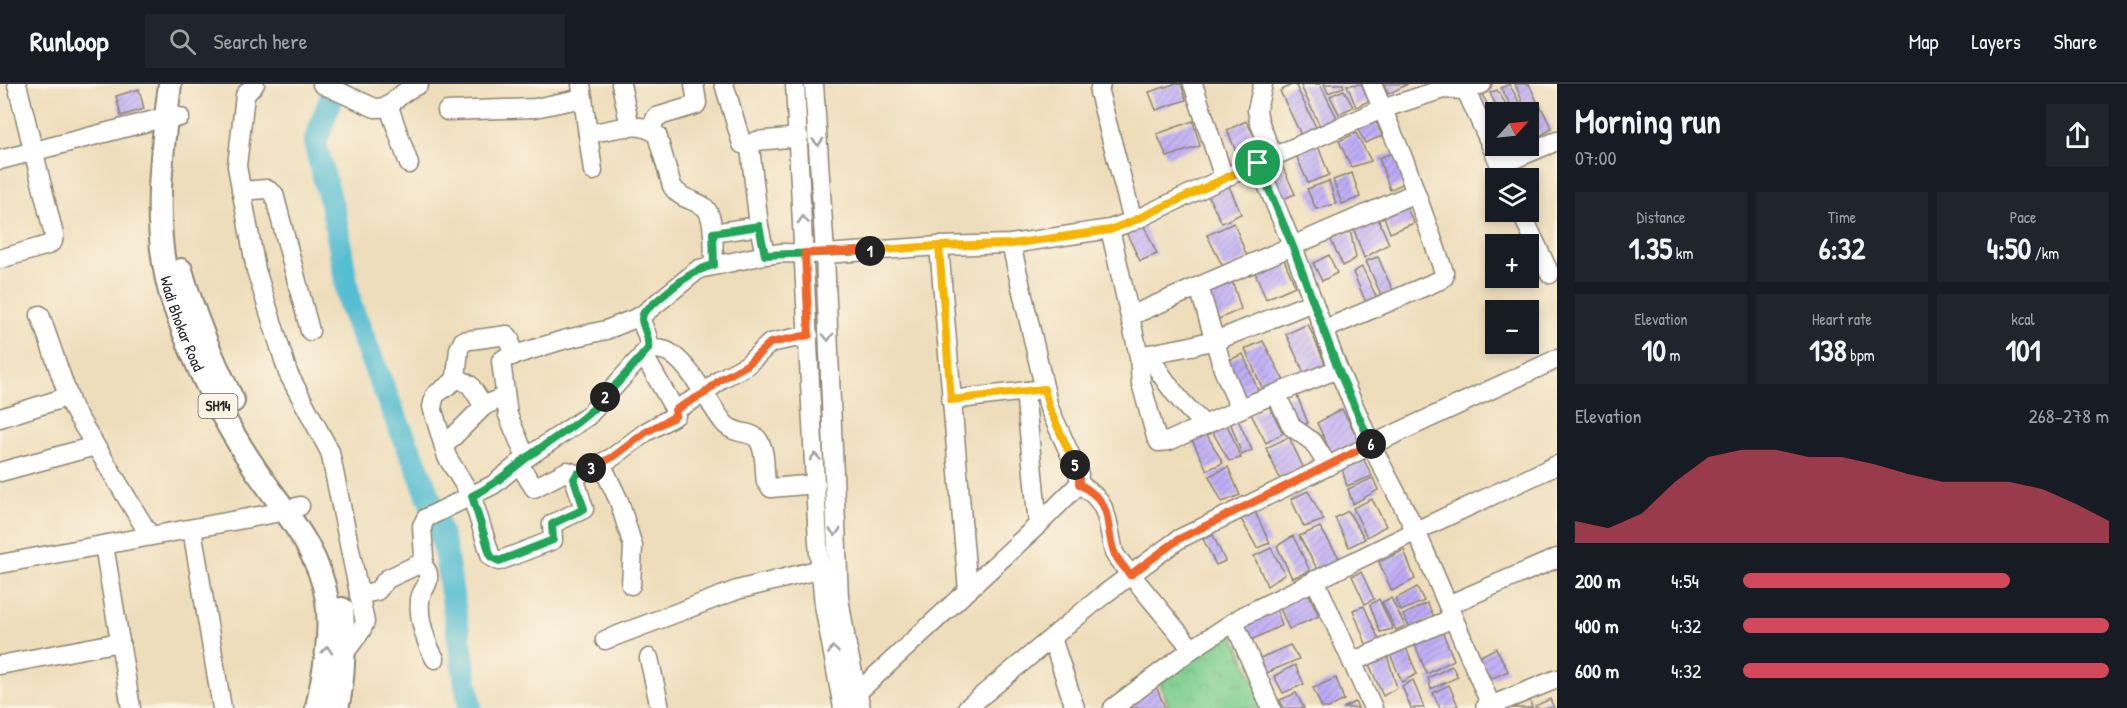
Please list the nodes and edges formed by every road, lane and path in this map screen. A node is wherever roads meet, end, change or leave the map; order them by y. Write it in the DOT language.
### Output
graph roads {
  1 [pos="17,84"];
  2 [pos="170,84"];
  3 [pos="184,84"];
  4 [pos="255,84"];
  5 [pos="322,84"];
  6 [pos="419,84"];
  7 [pos="621,84"];
  8 [pos="694,84"];
  9 [pos="724,84"];
  10 [pos="795,84"];
  11 [pos="814,84"];
  12 [pos="1100,84"];
  13 [pos="1193,84"];
  14 [pos="1263,84"];
  15 [pos="1372,84"];
  16 [pos="1470,86"];
  17 [pos="582,91"];
  18 [pos="389,107"];
  19 [pos="1382,108"];
  20 [pos="447,111"];
  21 [pos="173,117"];
  22 [pos="630,127"];
  23 [pos="651,129"];
  24 [pos="588,134"];
  25 [pos="799,137"];
  26 [pos="1557,141"];
  27 [pos="750,147"];
  28 [pos="33,151"];
  29 [pos="0,160"];
  30 [pos="1266,160"];
  31 [pos="409,164"];
  32 [pos="1501,168"];
  33 [pos="1510,168"];
  34 [pos="594,171"];
  35 [pos="1224,178"];
  36 [pos="241,191"];
  37 [pos="1415,193"];
  38 [pos="1133,221"];
  39 [pos="1526,222"];
  40 [pos="759,226"];
  41 [pos="1110,230"];
  42 [pos="713,233"];
  43 [pos="1011,244"];
  44 [pos="939,246"];
  45 [pos="1293,247"];
  46 [pos="805,253"];
  47 [pos="825,254"];
  48 [pos="765,255"];
  49 [pos="0,259"];
  50 [pos="714,265"];
  51 [pos="1550,274"];
  52 [pos="1199,286"];
  53 [pos="1313,302"];
  54 [pos="40,315"];
  55 [pos="641,316"];
  56 [pos="1130,316"];
  57 [pos="1323,330"];
  58 [pos="310,331"];
  59 [pos="809,335"];
  60 [pos="1215,340"];
  61 [pos="646,352"];
  62 [pos="1144,355"];
  63 [pos="512,356"];
  64 [pos="1557,359"];
  65 [pos="1338,369"];
  66 [pos="456,377"];
  67 [pos="1044,389"];
  68 [pos="1025,391"];
  69 [pos="705,393"];
  70 [pos="1276,394"];
  71 [pos="505,396"];
  72 [pos="68,398"];
  73 [pos="951,400"];
  74 [pos="484,406"];
  75 [pos="1240,409"];
  76 [pos="675,410"];
  77 [pos="0,418"];
  78 [pos="1205,425"];
  79 [pos="1371,445"];
  80 [pos="95,446"];
  81 [pos="444,446"];
  82 [pos="523,461"];
  83 [pos="601,463"];
  84 [pos="1557,465"];
  85 [pos="1328,466"];
  86 [pos="0,472"];
  87 [pos="574,477"];
  88 [pos="816,484"];
  89 [pos="1079,484"];
  90 [pos="471,497"];
  91 [pos="293,508"];
  92 [pos="1038,525"];
  93 [pos="192,529"];
  94 [pos="1416,531"];
  95 [pos="150,536"];
  96 [pos="104,545"];
  97 [pos="1557,558"];
  98 [pos="0,564"];
  99 [pos="419,564"];
  100 [pos="821,569"];
  101 [pos="1130,575"];
  102 [pos="1315,580"];
  103 [pos="631,585"];
  104 [pos="968,591"];
  105 [pos="359,595"];
  106 [pos="1450,612"];
  107 [pos="1234,622"];
  108 [pos="1052,638"];
  109 [pos="605,640"];
  110 [pos="120,642"];
  111 [pos="1192,649"];
  112 [pos="344,654"];
  113 [pos="649,658"];
  114 [pos="435,659"];
  115 [pos="1352,662"];
  116 [pos="0,665"];
  117 [pos="1557,679"];
  118 [pos="851,703"];
  119 [pos="976,705"];
  120 [pos="1489,707"];
  121 [pos="131,708"];
  122 [pos="222,708"];
  123 [pos="318,708"];
  124 [pos="337,708"];
  125 [pos="660,708"];
  126 [pos="1075,708"];
  127 [pos="1113,708"];
  128 [pos="1271,708"];
  129 [pos="1374,708"];
  1 -- 28 [label="street"];
  2 -- 21 [label="main road, Wadi Bhokar Road / SH14"];
  3 -- 21 [label="main road, Wadi Bhokar Road / SH14"];
  4 -- 36 [label="street"];
  5 -- 18 [label="street"];
  6 -- 18 [label="street"];
  7 -- 22 [label="street"];
  8 -- 23 [label="street"];
  9 -- 27 [label="street"];
  10 -- 25 [label="street"];
  11 -- 47 [label="street, one-way"];
  12 -- 38 [label="street"];
  13 -- 35 [label="street"];
  14 -- 30 [label="street"];
  15 -- 19 [label="street"];
  16 -- 19 [label="street"];
  16 -- 32 [label="street"];
  17 -- 20 [label="street"];
  17 -- 24 [label="street"];
  18 -- 31 [label="street"];
  19 -- 30 [label="street"];
  19 -- 37 [label="street"];
  21 -- 28 [label="street"];
  21 -- 91 [label="main road, Wadi Bhokar Road / SH14"];
  22 -- 23 [label="street"];
  22 -- 24 [label="street"];
  23 -- 42 [label="street"];
  24 -- 34 [label="street"];
  25 -- 27 [label="street"];
  46 -- 25 [label="street, one-way"];
  26 -- 33 [label="street"];
  27 -- 40 [label="street"];
  28 -- 29 [label="street"];
  28 -- 49 [label="street"];
  30 -- 35 [label="street"];
  30 -- 45 [label="street"];
  35 -- 38 [label="street"];
  36 -- 58 [label="street"];
  36 -- 105 [label="street"];
  37 -- 45 [label="street"];
  37 -- 57 [label="street"];
  38 -- 41 [label="street"];
  39 -- 51 [label="street"];
  40 -- 42 [label="street"];
  40 -- 48 [label="street"];
  41 -- 43 [label="street"];
  41 -- 56 [label="street"];
  42 -- 50 [label="street"];
  43 -- 44 [label="street"];
  43 -- 67 [label="street"];
  44 -- 47 [label="street"];
  44 -- 73 [label="street"];
  45 -- 52 [label="street"];
  45 -- 53 [label="street"];
  46 -- 47 [label="street"];
  46 -- 48 [label="street"];
  46 -- 59 [label="street"];
  47 -- 118 [label="street, one-way"];
  48 -- 50 [label="street"];
  50 -- 55 [label="street"];
  52 -- 56 [label="street"];
  52 -- 60 [label="street"];
  53 -- 57 [label="street"];
  53 -- 60 [label="street"];
  54 -- 72 [label="street"];
  55 -- 61 [label="street"];
  55 -- 63 [label="street"];
  56 -- 62 [label="street"];
  57 -- 65 [label="street"];
  59 -- 69 [label="street"];
  88 -- 59 [label="street, one-way"];
  60 -- 62 [label="street"];
  60 -- 75 [label="street"];
  61 -- 69 [label="street"];
  61 -- 76 [label="street"];
  61 -- 82 [label="street"];
  62 -- 78 [label="street"];
  62 -- 78 [label="street"];
  63 -- 66 [label="street"];
  63 -- 71 [label="street"];
  64 -- 79 [label="street"];
  65 -- 70 [label="street"];
  65 -- 79 [label="street"];
  66 -- 74 [label="street"];
  66 -- 81 [label="street"];
  67 -- 68 [label="street"];
  67 -- 89 [label="street"];
  68 -- 73 [label="street"];
  68 -- 92 [label="street"];
  69 -- 76 [label="street"];
  69 -- 88 [label="street"];
  70 -- 75 [label="street"];
  70 -- 85 [label="street"];
  71 -- 74 [label="street"];
  71 -- 82 [label="street"];
  72 -- 77 [label="street"];
  72 -- 80 [label="street"];
  73 -- 104 [label="street"];
  74 -- 81 [label="street"];
  75 -- 78 [label="street"];
  76 -- 83 [label="street"];
  79 -- 85 [label="street"];
  79 -- 94 [label="street"];
  80 -- 86 [label="street"];
  80 -- 95 [label="street"];
  81 -- 90 [label="street"];
  82 -- 87 [label="street"];
  82 -- 90 [label="street"];
  83 -- 87 [label="street"];
  83 -- 103 [label="street"];
  84 -- 94 [label="street"];
  85 -- 101 [label="street"];
  87 -- 90 [label="street"];
  88 -- 100 [label="street"];
  89 -- 92 [label="street"];
  89 -- 101 [label="street"];
  90 -- 99 [label="street"];
  91 -- 93 [label="street"];
  91 -- 112 [label="main road, Wadi Bhokar Road / SH14"];
  123 -- 91 [label="main road, Wadi Bhokar Road / SH14, one-way"];
  92 -- 104 [label="street"];
  93 -- 95 [label="street"];
  93 -- 122 [label="street"];
  94 -- 102 [label="street"];
  94 -- 106 [label="street"];
  95 -- 96 [label="street"];
  96 -- 98 [label="street"];
  96 -- 110 [label="street"];
  97 -- 106 [label="street"];
  99 -- 105 [label="street"];
  99 -- 114 [label="street"];
  100 -- 109 [label="street"];
  118 -- 100 [label="street, one-way"];
  101 -- 108 [label="street"];
  101 -- 111 [label="street"];
  102 -- 107 [label="street"];
  102 -- 115 [label="street"];
  104 -- 118 [label="street"];
  105 -- 112 [label="street"];
  106 -- 115 [label="street"];
  106 -- 120 [label="street"];
  107 -- 111 [label="street"];
  107 -- 128 [label="street"];
  108 -- 119 [label="street"];
  108 -- 126 [label="street"];
  110 -- 116 [label="street"];
  110 -- 121 [label="street"];
  111 -- 127 [label="street"];
  112 -- 124 [label="main road, Wadi Bhokar Road / SH14"];
  113 -- 125 [label="street"];
  115 -- 129 [label="street"];
  117 -- 120 [label="street"];
}
